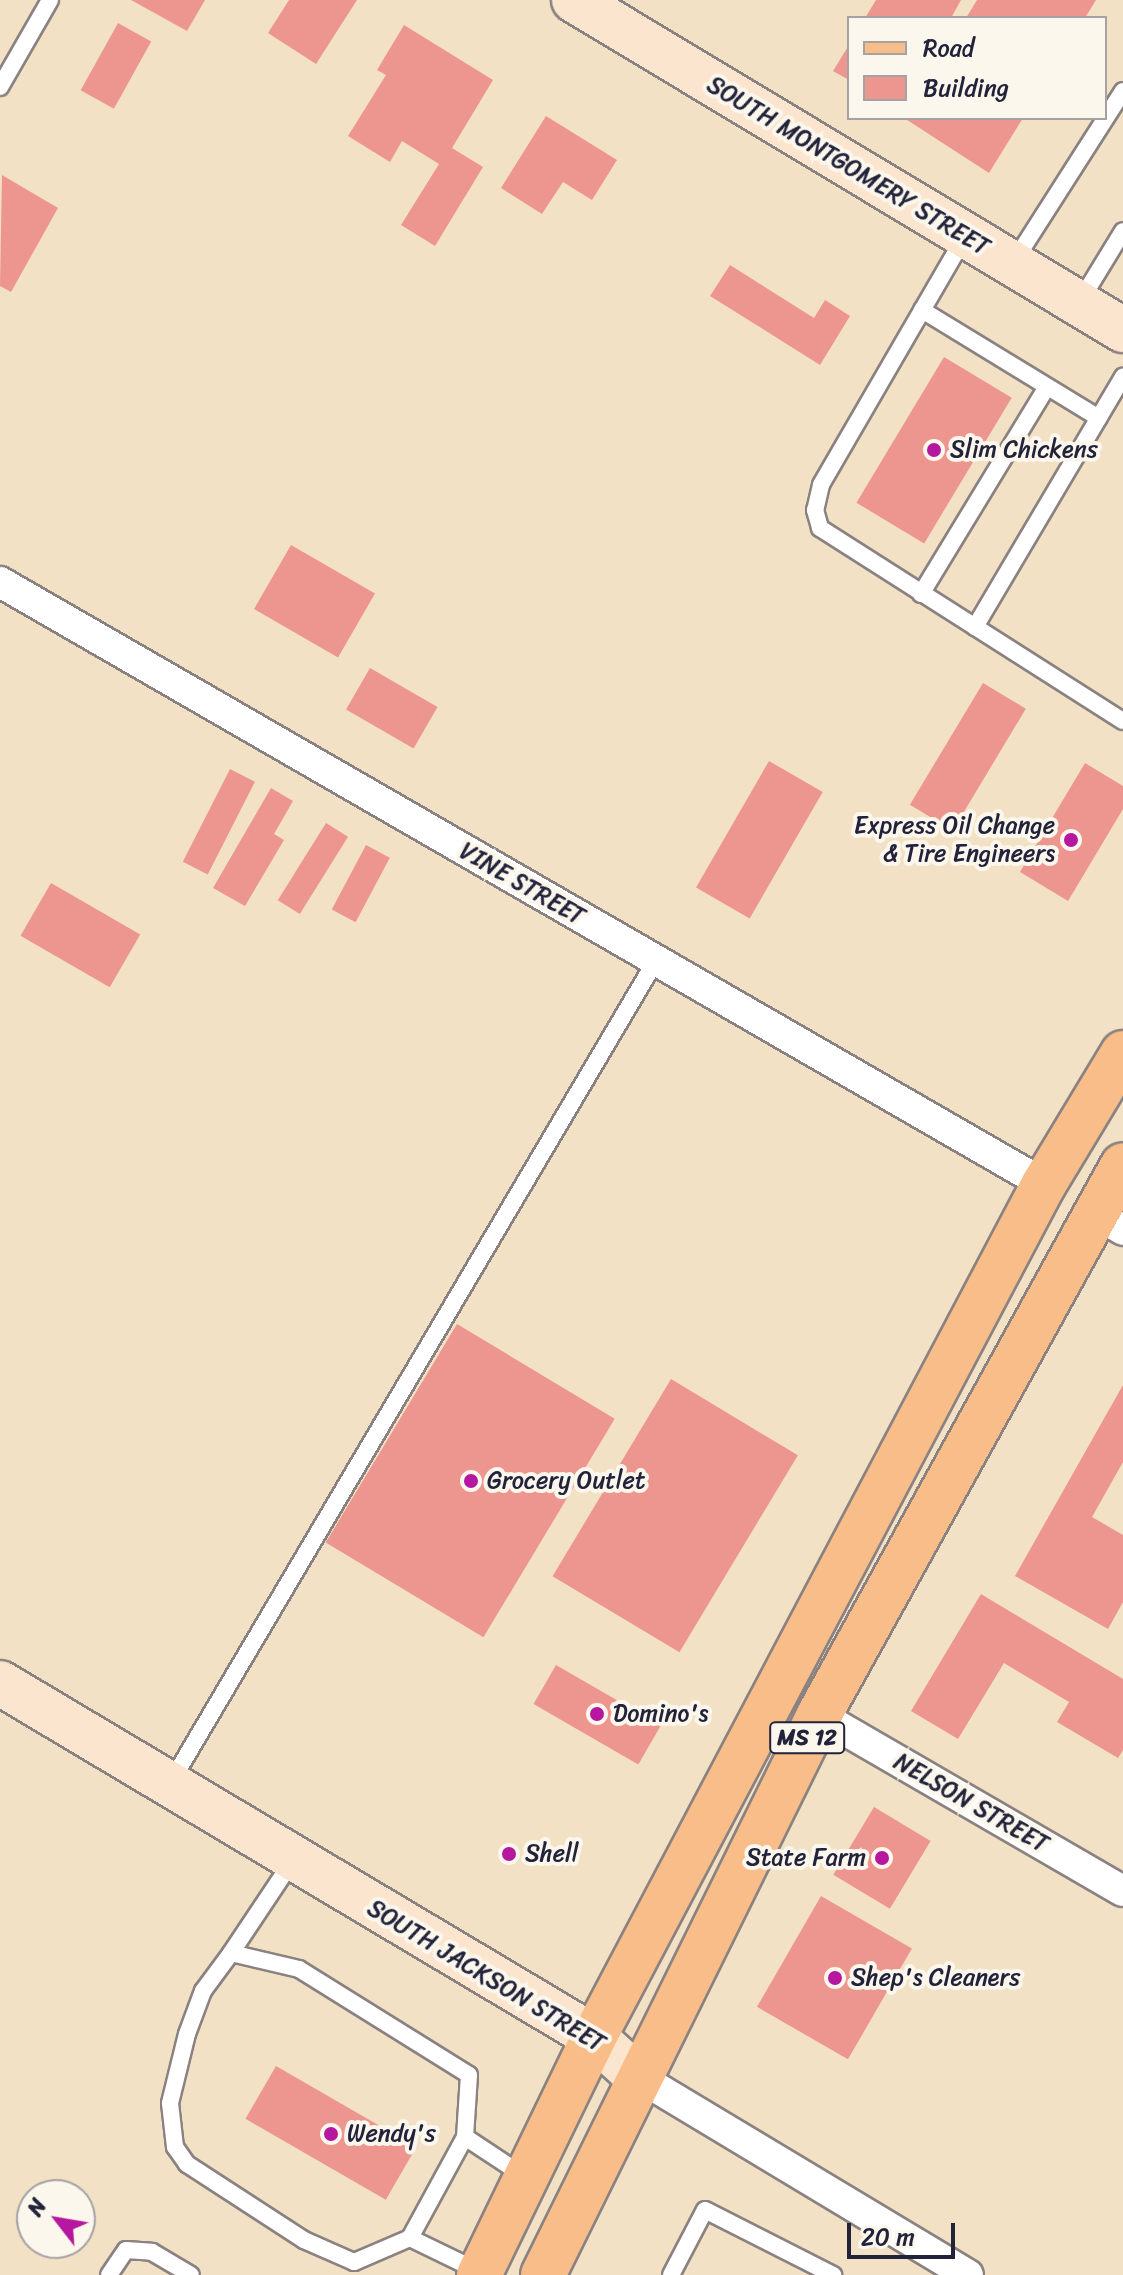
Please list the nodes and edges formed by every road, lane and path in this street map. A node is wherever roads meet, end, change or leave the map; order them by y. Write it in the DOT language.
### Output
graph roads {
  1 [pos="50,0"];
  2 [pos="574,0"];
  3 [pos="0,87"];
  4 [pos="1123,91"];
  5 [pos="1107,116"];
  6 [pos="1104,120"];
  7 [pos="1123,231"];
  8 [pos="965,236"];
  9 [pos="1012,265"];
  10 [pos="1078,305"];
  11 [pos="922,310"];
  12 [pos="1123,330"];
  13 [pos="1123,377"];
  14 [pos="1047,387"];
  15 [pos="1099,418"];
  16 [pos="0,582"];
  17 [pos="921,594"];
  18 [pos="975,627"];
  19 [pos="1123,721"];
  20 [pos="655,962"];
  21 [pos="1123,1053"];
  22 [pos="1123,1165"];
  23 [pos="1044,1184"];
  24 [pos="1109,1222"];
  25 [pos="0,1683"];
  26 [pos="819,1715"];
  27 [pos="168,1787"];
  28 [pos="293,1860"];
  29 [pos="1123,1891"];
  30 [pos="231,1953"];
  31 [pos="594,2037"];
  32 [pos="637,2076"];
  33 [pos="465,2137"];
  34 [pos="525,2176"];
  35 [pos="410,2238"];
  36 [pos="480,2274"];
  37 [pos="109,2275"];
  38 [pos="191,2275"];
  39 [pos="543,2275"];
  40 [pos="671,2275"];
  41 [pos="833,2275"];
  42 [pos="968,2275"];
  1 -- 3 [label="lane"];
  2 -- 8 [label="main road, SOUTH MONTGOMERY STREET"];
  4 -- 5 [label="lane"];
  6 -- 9 [label="lane"];
  7 -- 10 [label="lane"];
  8 -- 9 [label="main road, SOUTH MONTGOMERY STREET"];
  8 -- 11 [label="lane"];
  9 -- 10 [label="main road, SOUTH MONTGOMERY STREET"];
  10 -- 12 [label="main road, SOUTH MONTGOMERY STREET"];
  11 -- 14 [label="lane"];
  11 -- 17 [label="lane"];
  13 -- 15 [label="lane"];
  14 -- 15 [label="lane"];
  14 -- 17 [label="lane"];
  15 -- 18 [label="lane"];
  16 -- 20 [label="street, VINE STREET"];
  17 -- 18 [label="lane"];
  18 -- 19 [label="lane"];
  20 -- 23 [label="street, VINE STREET"];
  20 -- 27 [label="lane"];
  21 -- 23 [label="main road, MS 12"];
  22 -- 24 [label="main road, MS 12 / MS 12"];
  23 -- 31 [label="main road, MS 12"];
  24 -- 26 [label="main road, MS 12 / MS 12"];
  25 -- 27 [label="main road, SOUTH JACKSON STREET"];
  26 -- 29 [label="street, NELSON STREET"];
  26 -- 32 [label="main road, MS 12 / MS 12"];
  27 -- 28 [label="main road, SOUTH JACKSON STREET"];
  28 -- 30 [label="lane"];
  28 -- 31 [label="main road, SOUTH JACKSON STREET"];
  30 -- 33 [label="lane"];
  30 -- 35 [label="lane"];
  31 -- 32 [label="main road, SOUTH JACKSON STREET"];
  31 -- 34 [label="main road, MS 12"];
  32 -- 39 [label="main road, MS 12 / MS 12"];
  32 -- 42 [label="street, SOUTH JACKSON STREET"];
  33 -- 34 [label="lane"];
  33 -- 35 [label="lane"];
  34 -- 36 [label="main road, MS 12"];
  35 -- 36 [label="lane"];
  37 -- 38 [label="lane"];
  40 -- 41 [label="lane"];
}
